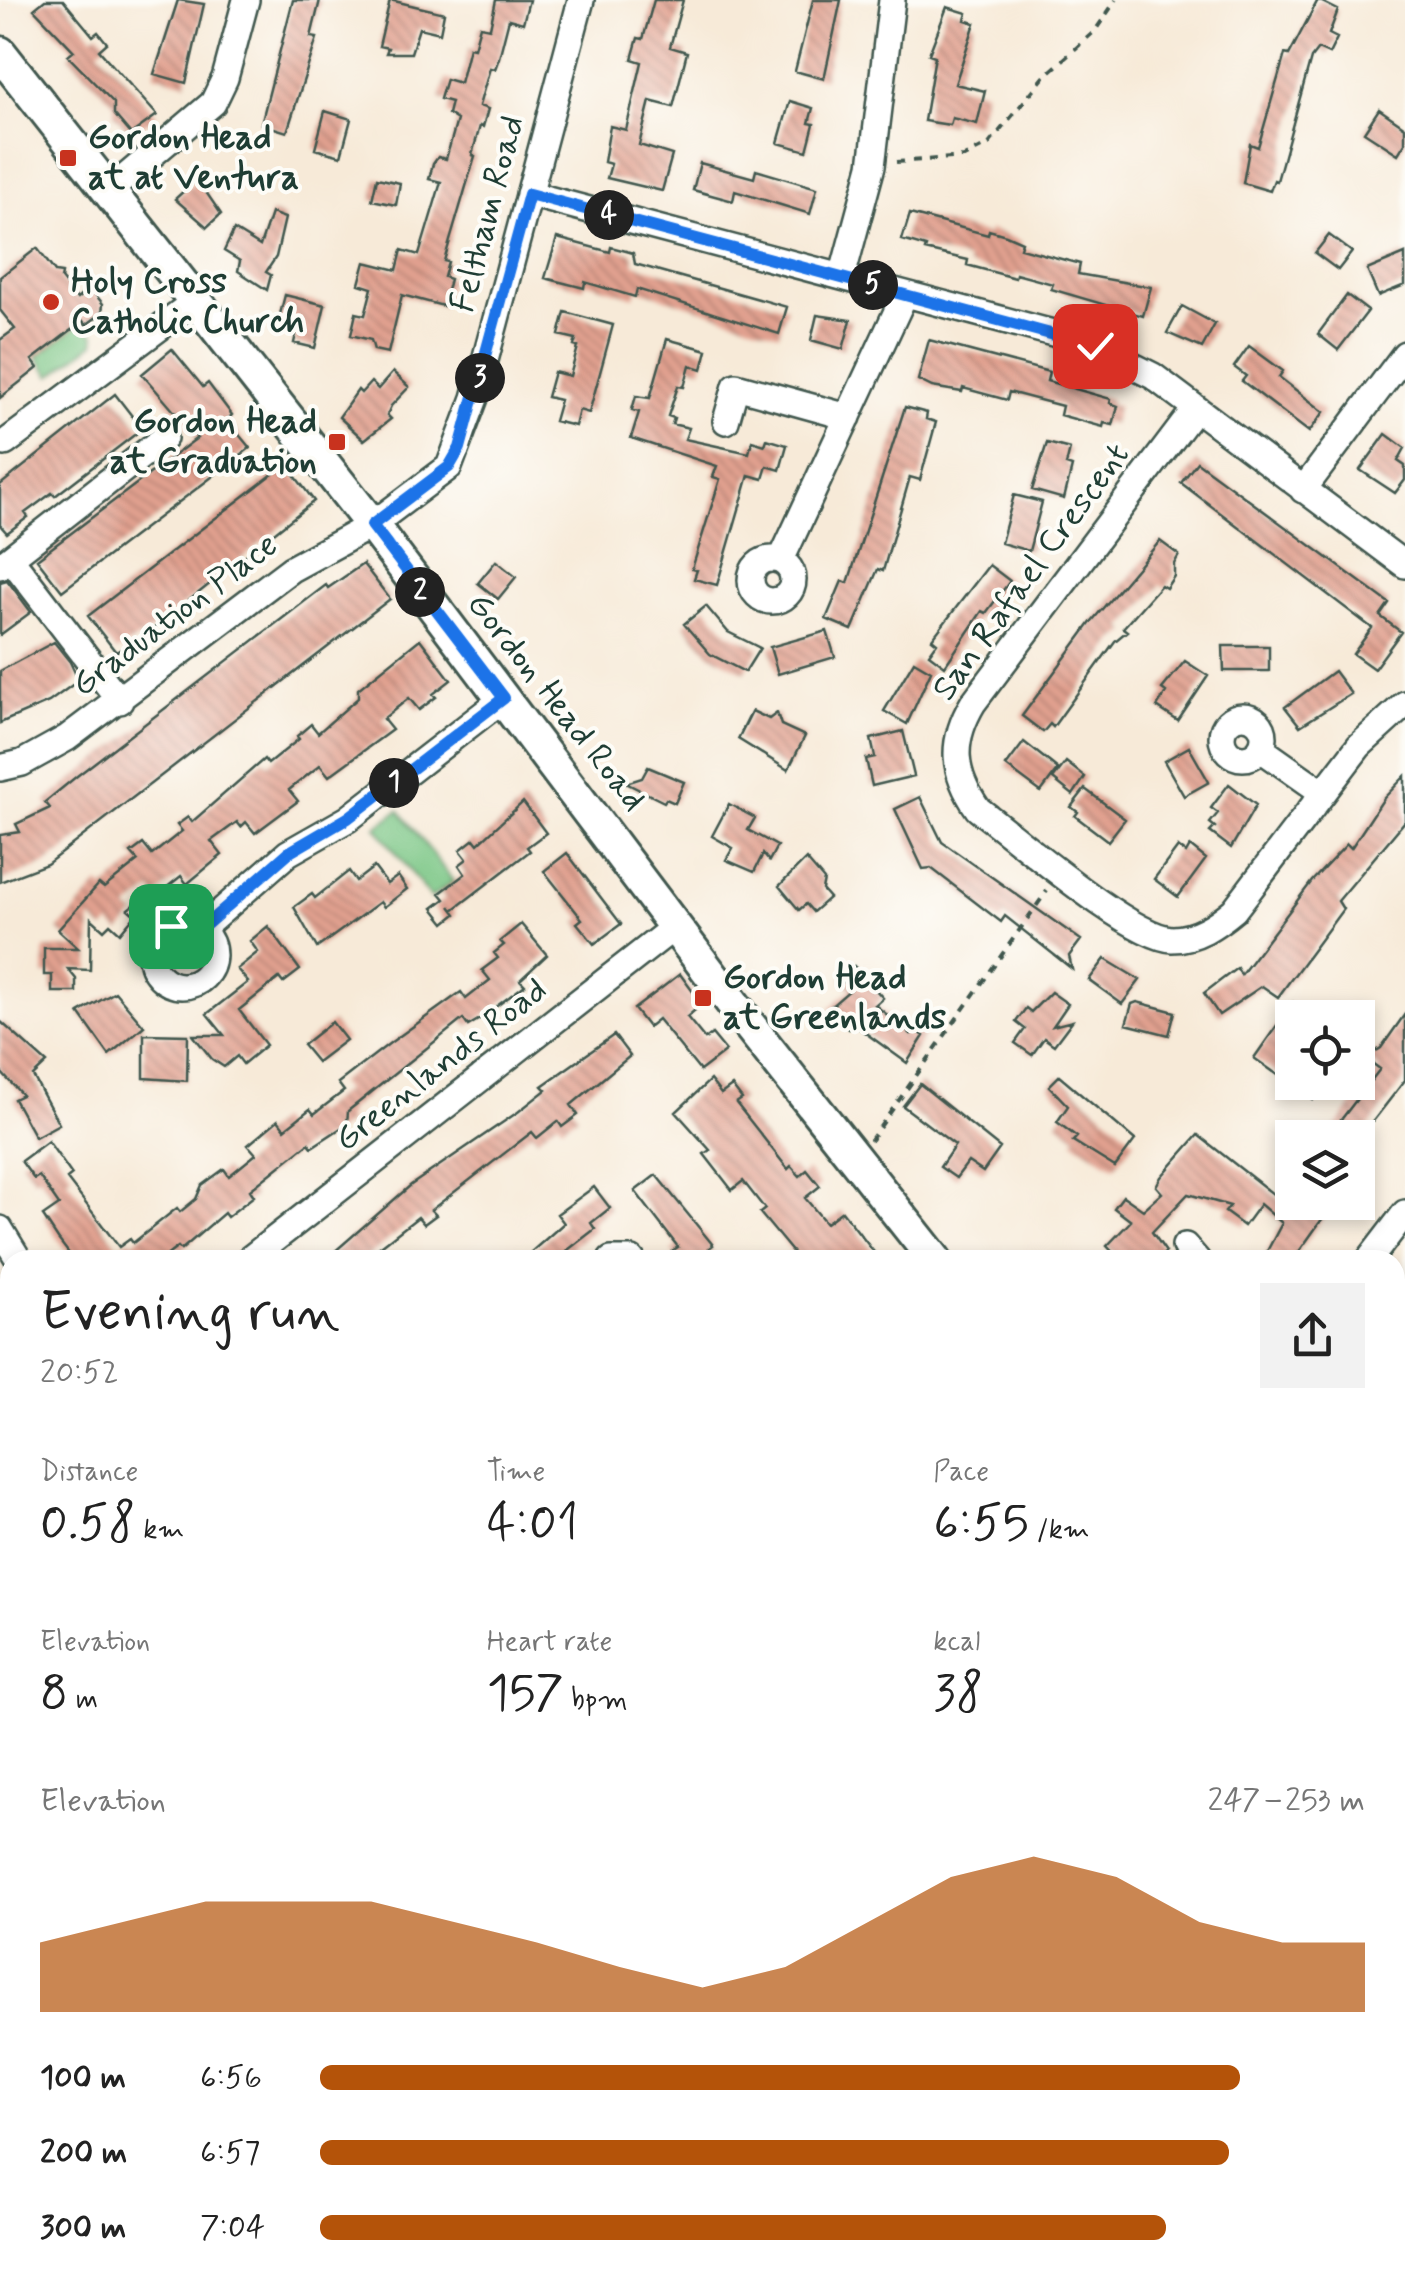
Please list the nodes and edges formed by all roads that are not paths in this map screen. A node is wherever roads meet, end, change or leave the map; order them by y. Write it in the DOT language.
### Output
graph roads {
  1 [pos="246,0"];
  2 [pos="581,0"];
  3 [pos="892,0"];
  4 [pos="0,53"];
  5 [pos="108,192"];
  6 [pos="529,194"];
  7 [pos="842,277"];
  8 [pos="905,294"];
  9 [pos="194,302"];
  10 [pos="1405,354"];
  11 [pos="1195,408"];
  12 [pos="848,417"];
  13 [pos="726,421"];
  14 [pos="164,438"];
  15 [pos="5,444"];
  16 [pos="1303,490"];
  17 [pos="372,525"];
  18 [pos="781,560"];
  19 [pos="6,563"];
  20 [pos="1405,565"];
  21 [pos="504,698"];
  22 [pos="120,701"];
  23 [pos="1405,704"];
  24 [pos="1260,749"];
  25 [pos="11,765"];
  26 [pos="0,788"];
  27 [pos="1322,792"];
  28 [pos="677,924"];
  29 [pos="200,930"];
  30 [pos="1405,1213"];
  31 [pos="261,1250"];
  32 [pos="927,1250"];
  33 [pos="1377,1250"];
  1 -- 5 [label="street"];
  2 -- 6 [label="street, Feltham Road"];
  3 -- 7 [label="street"];
  4 -- 5 [label="main road, Gordon Head Road"];
  5 -- 9 [label="main road, Gordon Head Road"];
  6 -- 7 [label="street"];
  6 -- 17 [label="street, Feltham Road"];
  7 -- 8 [label="street"];
  8 -- 11 [label="street"];
  8 -- 12 [label="street"];
  9 -- 15 [label="street"];
  9 -- 17 [label="main road, Gordon Head Road"];
  10 -- 16 [label="street"];
  11 -- 16 [label="street"];
  11 -- 27 [label="street, San Rafael Crescent"];
  12 -- 13 [label="street"];
  12 -- 18 [label="street"];
  14 -- 19 [label="street"];
  16 -- 20 [label="street"];
  17 -- 21 [label="main road, Gordon Head Road"];
  17 -- 22 [label="street, Graduation Place"];
  19 -- 22 [label="street"];
  21 -- 28 [label="main road, Gordon Head Road"];
  21 -- 29 [label="street"];
  22 -- 25 [label="street, Graduation Place"];
  23 -- 27 [label="street, San Rafael Crescent"];
  24 -- 27 [label="street"];
  25 -- 26 [label="street, Graduation Place"];
  28 -- 31 [label="street, Greenlands Road"];
  28 -- 32 [label="main road, Gordon Head Road"];
  30 -- 33 [label="street"];
}
